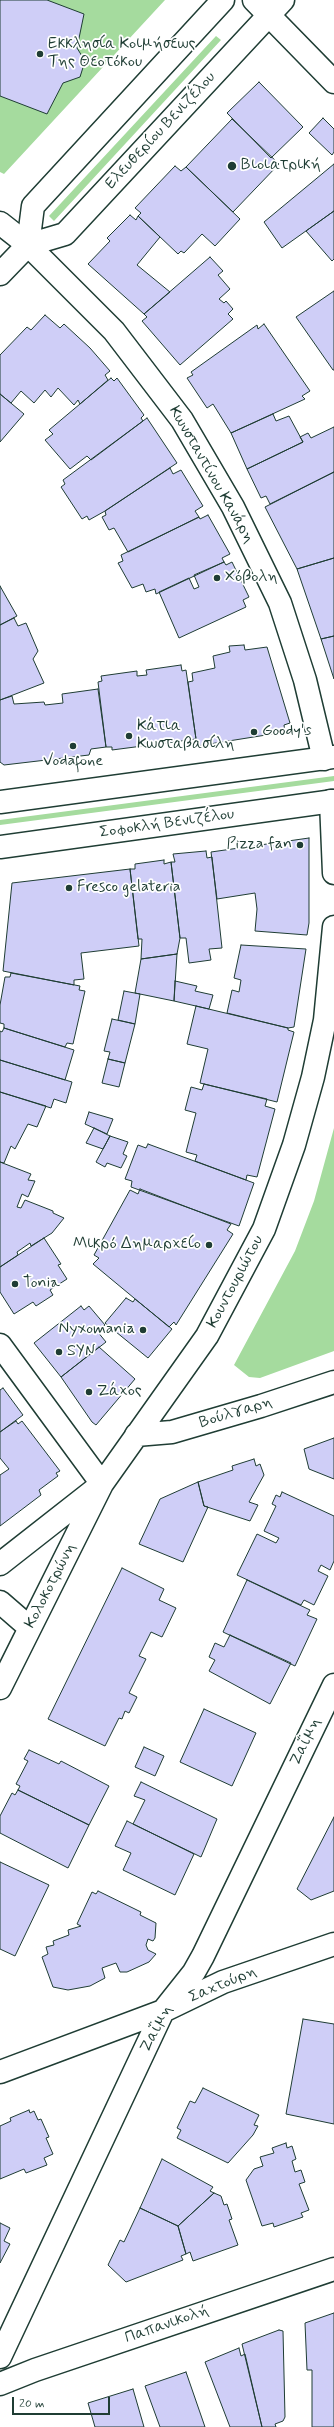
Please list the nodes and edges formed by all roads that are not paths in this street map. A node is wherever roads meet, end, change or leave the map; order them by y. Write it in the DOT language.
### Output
graph roads {
  1 [pos="222,0"];
  2 [pos="254,0"];
  3 [pos="276,7"];
  4 [pos="334,82"];
  5 [pos="0,223"];
  6 [pos="28,245"];
  7 [pos="0,274"];
  8 [pos="329,758"];
  9 [pos="333,801"];
  10 [pos="0,802"];
  11 [pos="0,847"];
  12 [pos="334,873"];
  13 [pos="334,927"];
  14 [pos="0,1345"];
  15 [pos="334,1382"];
  16 [pos="136,1434"];
  17 [pos="102,1484"];
  18 [pos="0,1564"];
  19 [pos="0,1602"];
  20 [pos="30,1628"];
  21 [pos="334,1685"];
  22 [pos="0,1688"];
  23 [pos="334,1944"];
  24 [pos="163,2011"];
  25 [pos="0,2072"];
  26 [pos="334,2268"];
  27 [pos="0,2357"];
  28 [pos="0,2384"];
  1 -- 6 [label="street"];
  2 -- 3 [label="street"];
  3 -- 4 [label="street"];
  3 -- 6 [label="street, Ελευθερίου Βενιζέλου"];
  5 -- 6 [label="street, Κωνσταντίνου Κανάρη"];
  6 -- 7 [label="street, Ελευθερίου Βενιζέλου"];
  6 -- 8 [label="street, Κωνσταντίνου Κανάρη"];
  8 -- 10 [label="street"];
  9 -- 11 [label="street, Σοφοκλή Βενιζέλου"];
  9 -- 12 [label="street"];
  13 -- 16 [label="street, Κουντουριώτου"];
  14 -- 17 [label="street"];
  15 -- 16 [label="street, Βούλγαρη"];
  16 -- 17 [label="street, Κουντουριώτου"];
  17 -- 18 [label="street, Κουντουριώτου"];
  17 -- 20 [label="street, Κολοκοτρώνη"];
  19 -- 20 [label="street"];
  20 -- 22 [label="street, Κολοκοτρώνη"];
  21 -- 24 [label="street, Ζαΐμη"];
  23 -- 24 [label="street, Σαχτούρη"];
  24 -- 25 [label="street, Σαχτούρη"];
  24 -- 27 [label="street, Ζαΐμη"];
  26 -- 28 [label="street, Παπανικολή"];
}
